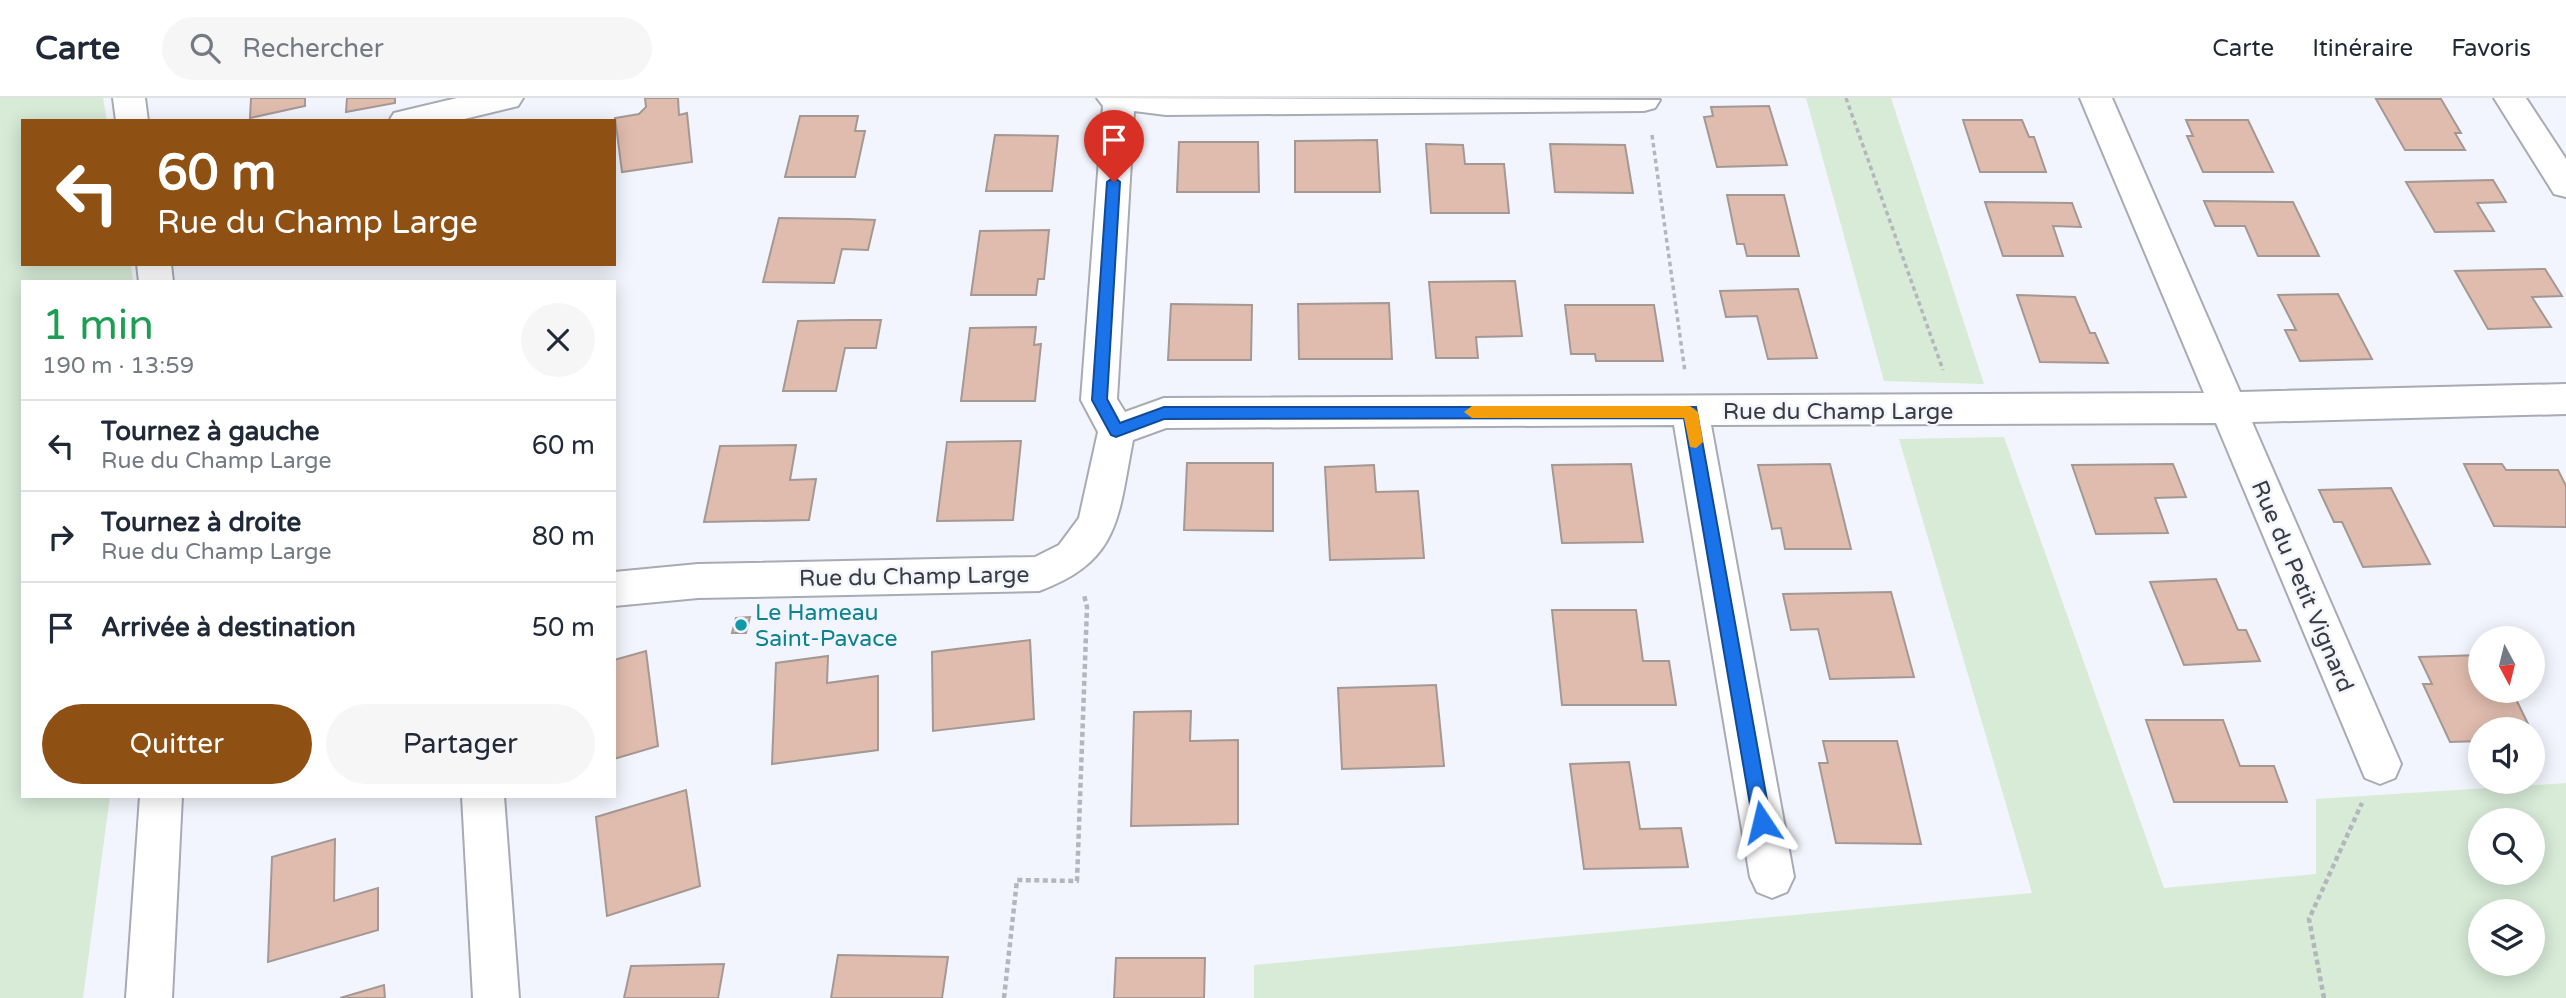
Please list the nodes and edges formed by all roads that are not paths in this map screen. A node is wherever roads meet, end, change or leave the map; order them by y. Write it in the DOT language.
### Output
graph roads {
  1 [pos="129,98"];
  2 [pos="507,98"];
  3 [pos="2096,98"];
  4 [pos="2510,98"];
  5 [pos="1116,99"];
  6 [pos="1644,100"];
  7 [pos="132,119"];
  8 [pos="414,119"];
  9 [pos="2566,185"];
  10 [pos="2566,399"];
  11 [pos="2227,408"];
  12 [pos="1690,412"];
  13 [pos="1116,430"];
  14 [pos="616,589"];
  15 [pos="2380,764"];
  16 [pos="162,798"];
  17 [pos="483,798"];
  18 [pos="1772,877"];
  19 [pos="149,998"];
  20 [pos="496,998"];
  1 -- 7 [label="street"];
  2 -- 8 [label="street"];
  3 -- 11 [label="street, Rue du Petit Vignard"];
  4 -- 9 [label="street"];
  5 -- 6 [label="street"];
  5 -- 13 [label="street"];
  10 -- 11 [label="street"];
  11 -- 12 [label="street, Rue du Champ Large"];
  11 -- 15 [label="street, Rue du Petit Vignard"];
  12 -- 13 [label="street, Rue du Champ Large"];
  12 -- 18 [label="street"];
  13 -- 14 [label="street, Rue du Champ Large"];
  16 -- 19 [label="street"];
  17 -- 20 [label="street"];
}
